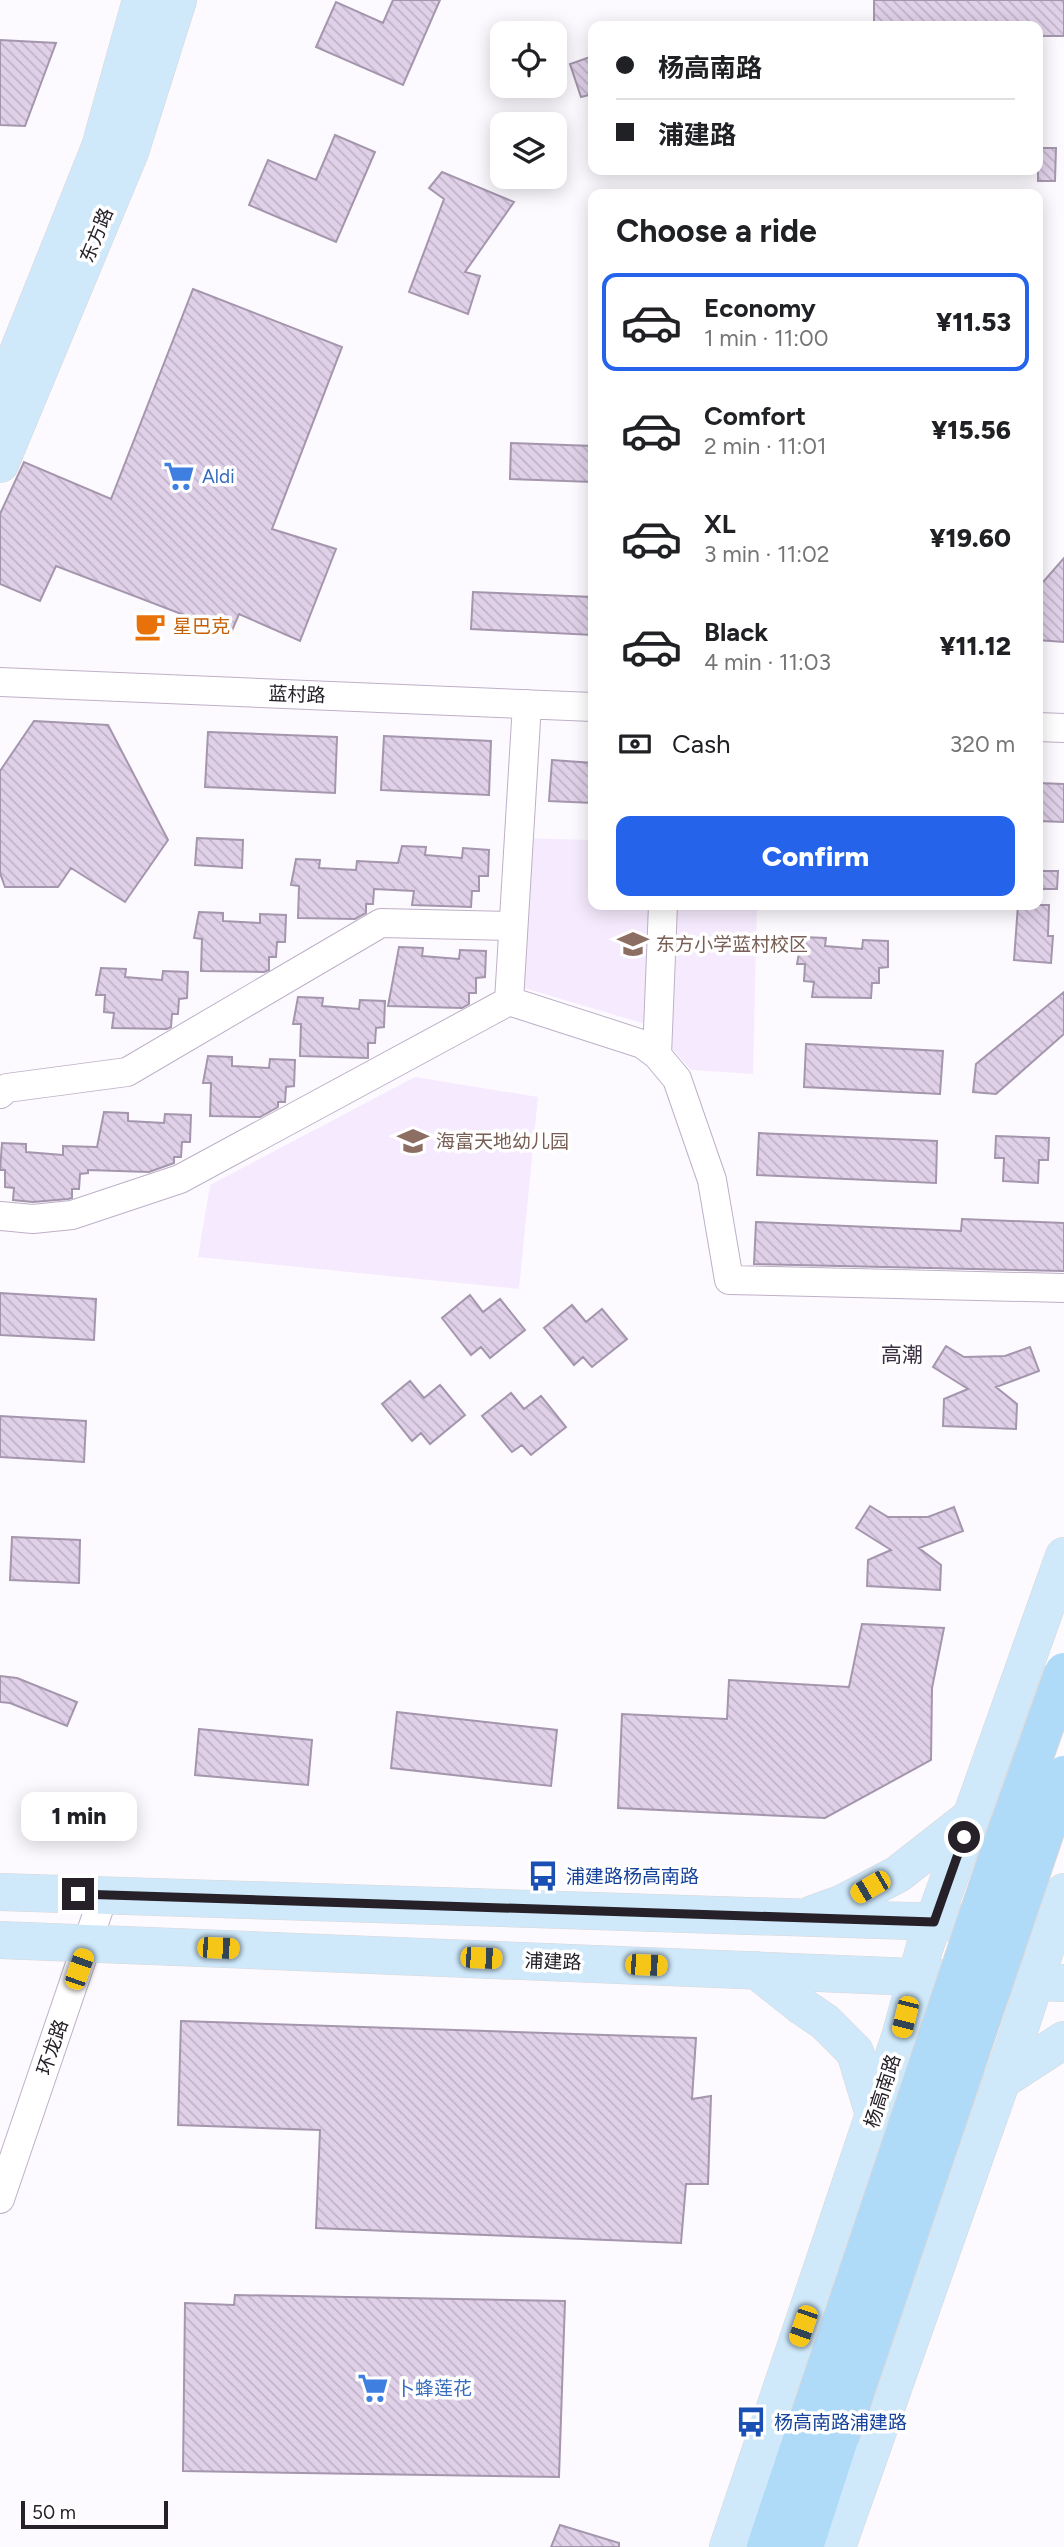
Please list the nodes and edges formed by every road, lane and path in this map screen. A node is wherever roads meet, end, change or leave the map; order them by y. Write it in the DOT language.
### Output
graph roads {
  1 [pos="141,0"];
  2 [pos="178,0"];
  3 [pos="0,397"];
  4 [pos="0,464"];
  5 [pos="0,682"];
  6 [pos="527,704"];
  7 [pos="588,707"];
  8 [pos="1043,727"];
  9 [pos="1064,728"];
  10 [pos="663,910"];
  11 [pos="513,926"];
  12 [pos="509,1002"];
  13 [pos="657,1055"];
  14 [pos="0,1094"];
  15 [pos="0,1216"];
  16 [pos="1064,1288"];
  17 [pos="1064,1556"];
  18 [pos="1064,1672"];
  19 [pos="1064,1775"];
  20 [pos="972,1816"];
  21 [pos="0,1892"];
  22 [pos="104,1894"];
  23 [pos="1060,1914"];
  24 [pos="803,1917"];
  25 [pos="934,1922"];
  26 [pos="0,1940"];
  27 [pos="88,1943"];
  28 [pos="756,1970"];
  29 [pos="915,1978"];
  30 [pos="1050,1982"];
  31 [pos="1064,2040"];
  32 [pos="1001,2081"];
  33 [pos="874,2115"];
  34 [pos="0,2199"];
  35 [pos="823,2431"];
  36 [pos="728,2547"];
  37 [pos="766,2547"];
  38 [pos="804,2547"];
  39 [pos="837,2547"];
  1 -- 3 [label="main road, 东方路"];
  2 -- 4 [label="main road, 东方路"];
  5 -- 6 [label="street, 蓝村路"];
  6 -- 7 [label="street, 蓝村路"];
  6 -- 11 [label="street"];
  8 -- 9 [label="street"];
  10 -- 13 [label="street"];
  11 -- 12 [label="street"];
  11 -- 14 [label="street"];
  12 -- 13 [label="street"];
  12 -- 15 [label="street"];
  13 -- 16 [label="street"];
  17 -- 20 [label="main road, 杨高南路"];
  18 -- 35 [label="highway, 杨高南路, bridge"];
  19 -- 35 [label="highway, 杨高南路, bridge"];
  20 -- 24 [label="main road"];
  20 -- 25 [label="main road, 杨高南路"];
  21 -- 22 [label="main road"];
  22 -- 24 [label="main road"];
  22 -- 27 [label="street, 环龙路"];
  23 -- 25 [label="main road"];
  23 -- 30 [label="main road"];
  24 -- 25 [label="main road"];
  25 -- 29 [label="main road, 杨高南路"];
  26 -- 27 [label="main road, 浦建路"];
  27 -- 28 [label="main road, 浦建路"];
  27 -- 34 [label="street, 环龙路"];
  28 -- 29 [label="main road, 浦建路"];
  28 -- 33 [label="main road"];
  29 -- 30 [label="main road, 浦建路"];
  29 -- 33 [label="main road, 杨高南路"];
  30 -- 32 [label="main road"];
  31 -- 32 [label="main road"];
  32 -- 39 [label="main road"];
  33 -- 36 [label="main road, 杨高南路"];
  35 -- 37 [label="highway, 杨高南路"];
  35 -- 38 [label="highway, 杨高南路"];
}
